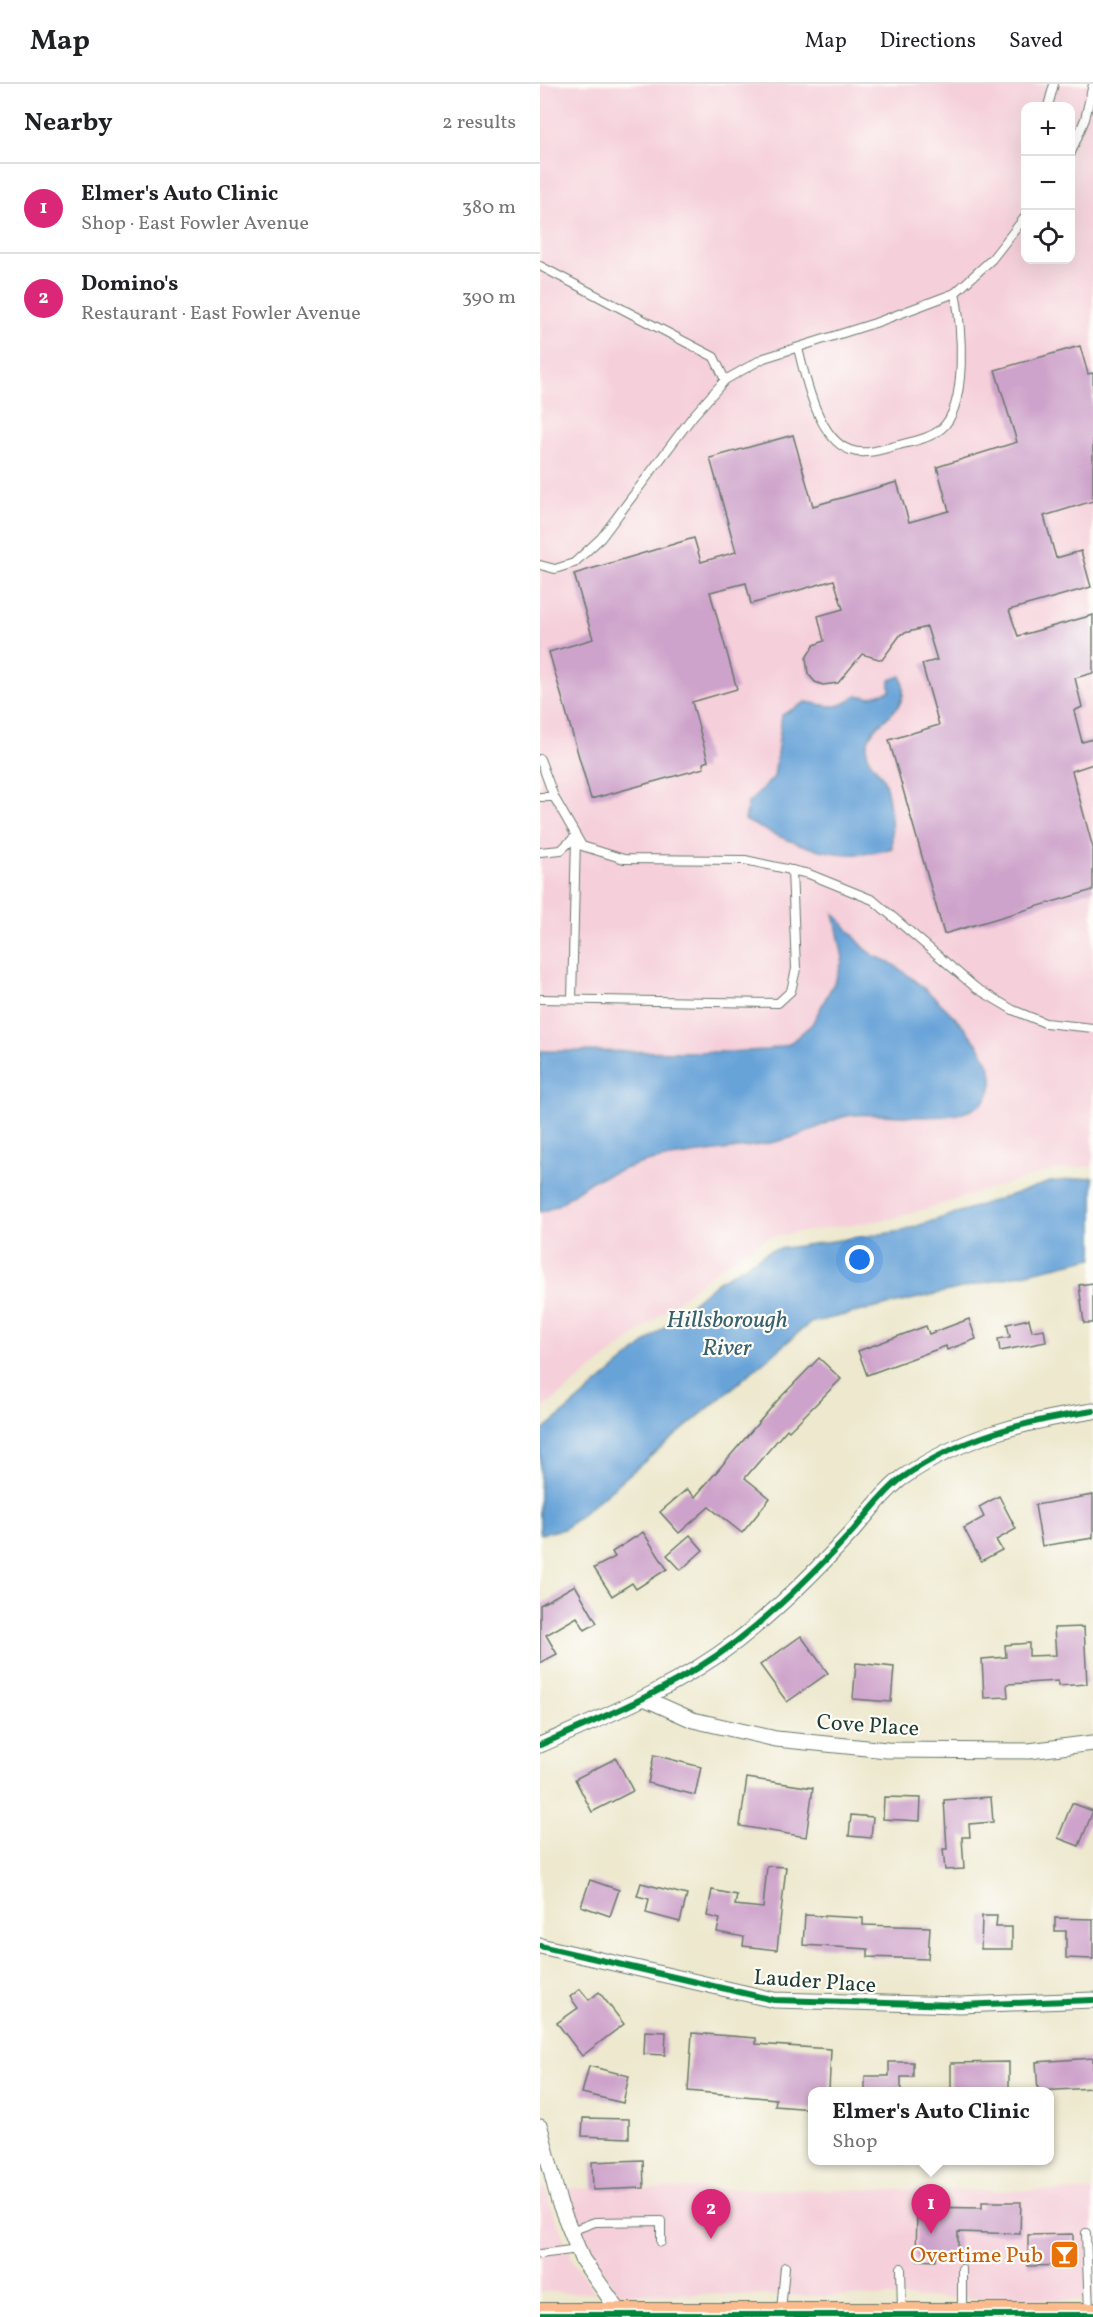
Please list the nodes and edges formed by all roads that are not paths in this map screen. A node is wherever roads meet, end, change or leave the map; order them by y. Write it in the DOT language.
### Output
graph roads {
  1 [pos="1054,84"];
  2 [pos="1093,84"];
  3 [pos="1049,102"];
  4 [pos="1075,145"];
  5 [pos="1021,223"];
  6 [pos="540,266"];
  7 [pos="955,293"];
  8 [pos="798,348"];
  9 [pos="725,380"];
  10 [pos="540,565"];
  11 [pos="540,759"];
  12 [pos="540,797"];
  13 [pos="554,797"];
  14 [pos="576,836"];
  15 [pos="540,852"];
  16 [pos="792,870"];
  17 [pos="540,999"];
  18 [pos="572,999"];
  19 [pos="1093,1028"];
  20 [pos="1093,1411"];
  21 [pos="646,1699"];
  22 [pos="1093,1743"];
  23 [pos="540,1744"];
  24 [pos="540,1946"];
  25 [pos="1093,2000"];
  26 [pos="540,2127"];
  27 [pos="571,2231"];
  28 [pos="1086,2233"];
  29 [pos="661,2242"];
  30 [pos="578,2249"];
  31 [pos="540,2254"];
  32 [pos="785,2267"];
  33 [pos="901,2268"];
  34 [pos="962,2269"];
  35 [pos="540,2315"];
  36 [pos="1091,2315"];
  37 [pos="623,2316"];
  38 [pos="781,2316"];
  39 [pos="902,2316"];
  40 [pos="962,2316"];
  1 -- 3 [label="lane"];
  2 -- 4 [label="lane"];
  5 -- 7 [label="lane"];
  6 -- 9 [label="lane"];
  7 -- 8 [label="lane"];
  7 -- 8 [label="lane"];
  8 -- 9 [label="lane"];
  9 -- 10 [label="lane"];
  11 -- 13 [label="lane"];
  12 -- 13 [label="lane"];
  13 -- 14 [label="lane"];
  14 -- 15 [label="lane"];
  14 -- 16 [label="lane"];
  14 -- 18 [label="lane"];
  16 -- 18 [label="lane"];
  16 -- 19 [label="lane"];
  17 -- 18 [label="lane"];
  20 -- 21 [label="street"];
  21 -- 22 [label="street, Cove Place"];
  21 -- 23 [label="street"];
  24 -- 25 [label="street, Lauder Place"];
  26 -- 27 [label="street"];
  27 -- 29 [label="lane"];
  27 -- 30 [label="street"];
  28 -- 36 [label="lane"];
  30 -- 31 [label="lane"];
  30 -- 37 [label="street"];
  32 -- 38 [label="lane"];
  33 -- 39 [label="lane"];
  34 -- 40 [label="lane"];
  35 -- 37 [label="main road"];
  36 -- 40 [label="main road"];
  37 -- 38 [label="main road"];
  38 -- 39 [label="main road"];
  39 -- 40 [label="main road"];
}
